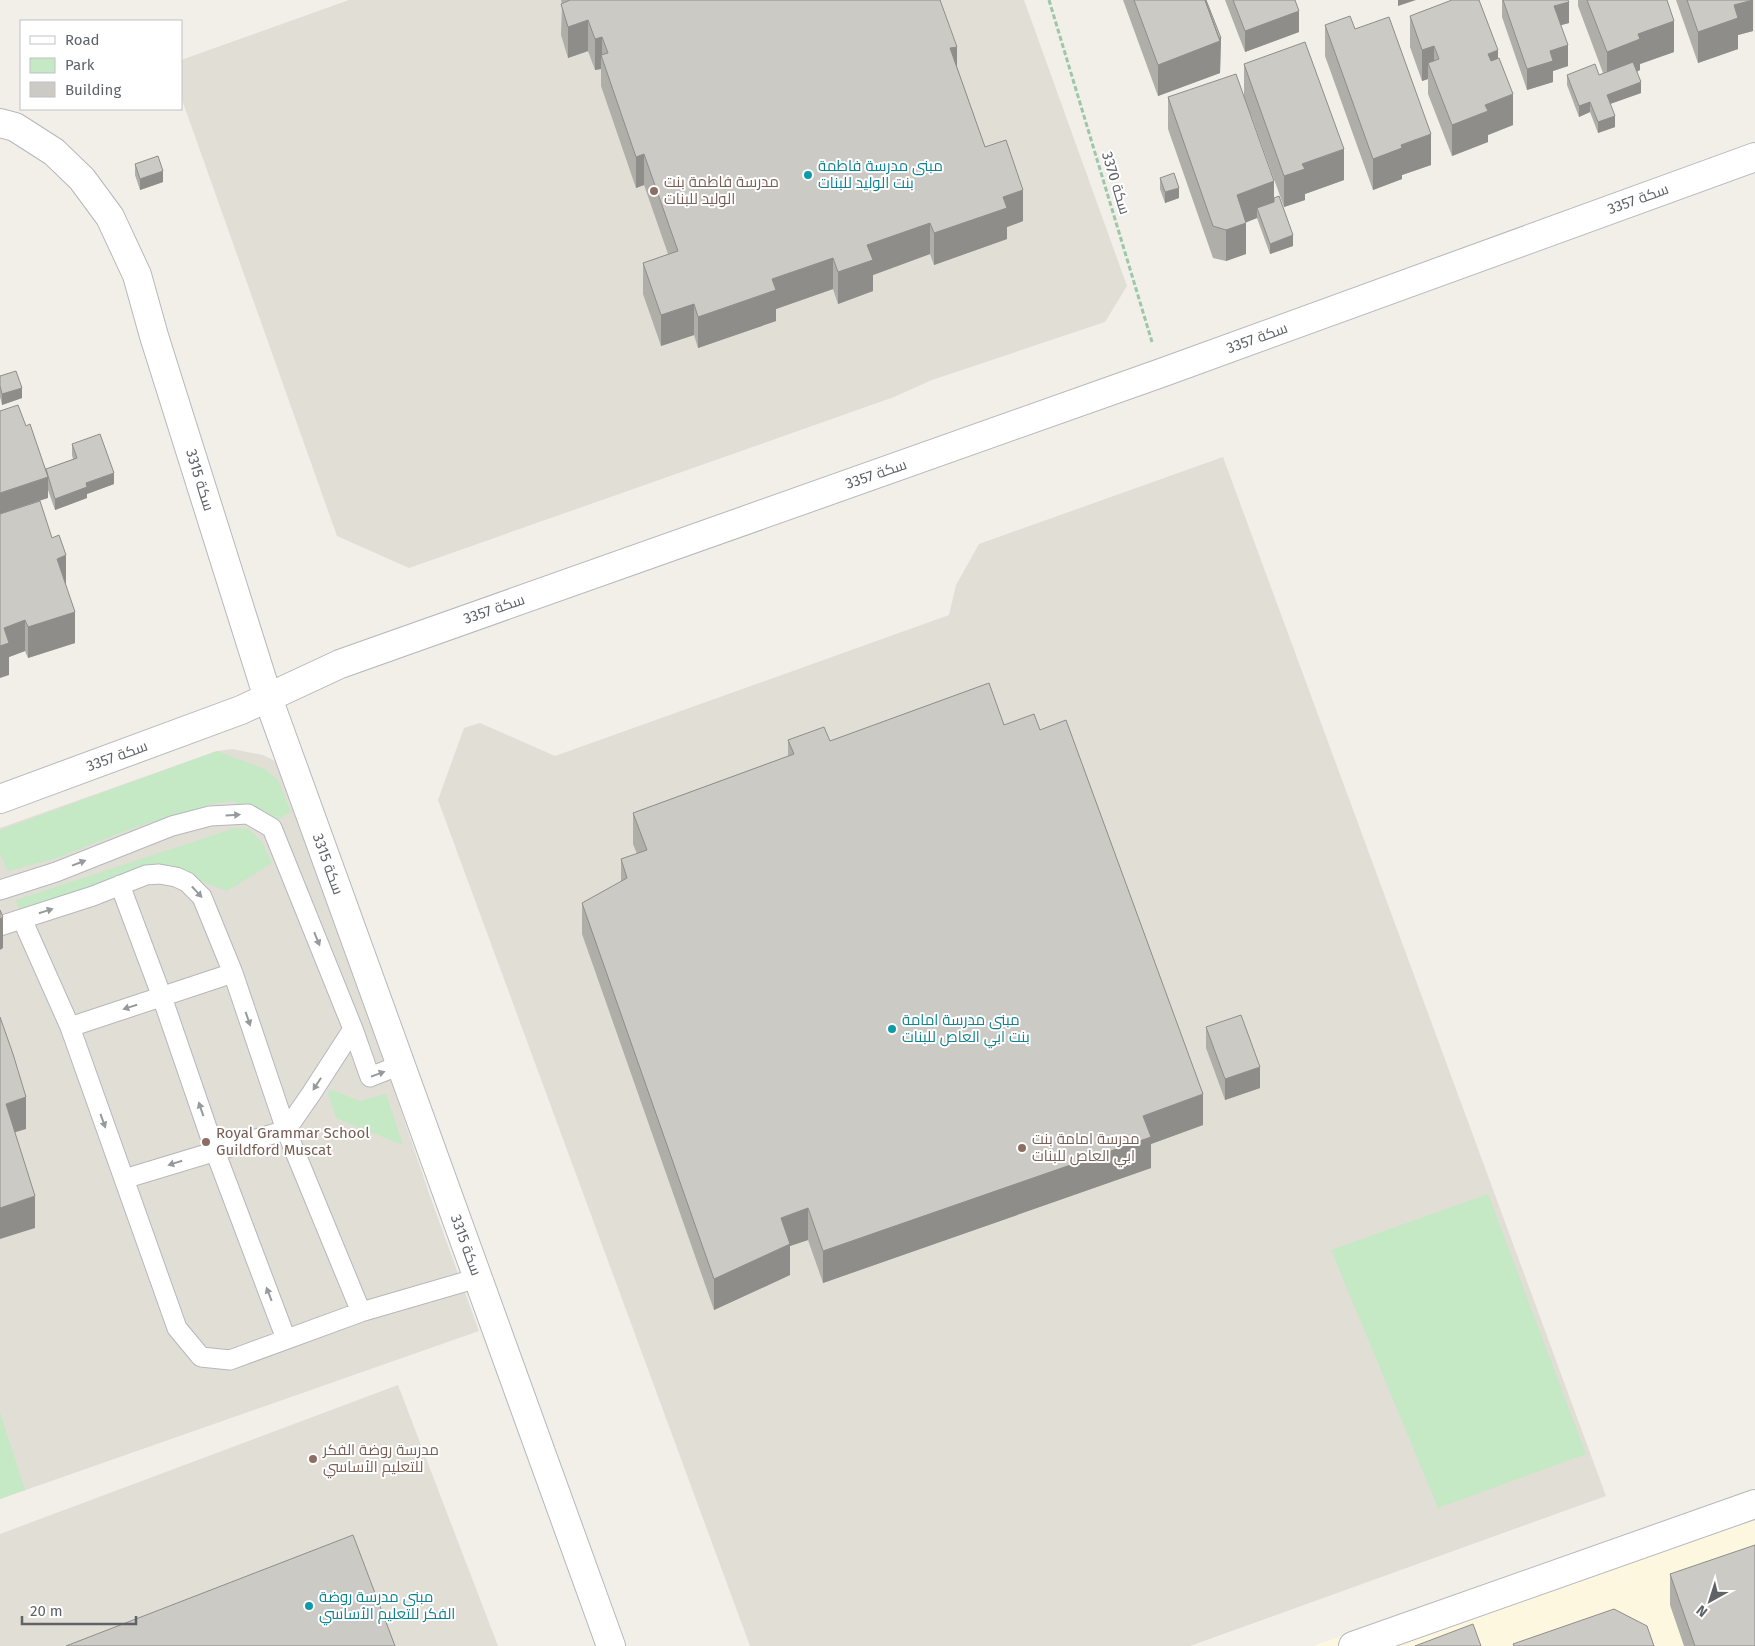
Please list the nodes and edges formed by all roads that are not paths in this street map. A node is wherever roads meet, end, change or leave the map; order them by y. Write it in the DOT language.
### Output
graph roads {
  1 [pos="0,123"];
  2 [pos="1755,157"];
  3 [pos="268,698"];
  4 [pos="0,799"];
  5 [pos="120,885"];
  6 [pos="0,890"];
  7 [pos="22,919"];
  8 [pos="0,926"];
  9 [pos="233,973"];
  10 [pos="162,997"];
  11 [pos="70,1027"];
  12 [pos="353,1029"];
  13 [pos="400,1065"];
  14 [pos="286,1130"];
  15 [pos="215,1151"];
  16 [pos="124,1179"];
  17 [pos="478,1278"];
  18 [pos="361,1312"];
  19 [pos="286,1339"];
  20 [pos="1755,1504"];
  21 [pos="611,1646"];
  22 [pos="1353,1646"];
  1 -- 3 [label="street, سكة 3315"];
  2 -- 3 [label="street, سكة 3357"];
  3 -- 4 [label="street, سكة 3357"];
  3 -- 13 [label="street, سكة 3315"];
  7 -- 5 [label="lane, one-way"];
  5 -- 9 [label="lane, one-way"];
  5 -- 10 [label="lane"];
  6 -- 12 [label="lane, one-way"];
  7 -- 8 [label="lane"];
  7 -- 11 [label="lane"];
  9 -- 10 [label="lane"];
  9 -- 14 [label="lane, one-way"];
  10 -- 11 [label="lane, one-way"];
  15 -- 10 [label="lane, one-way"];
  11 -- 16 [label="lane, one-way"];
  12 -- 13 [label="lane, one-way"];
  12 -- 14 [label="lane, one-way"];
  13 -- 17 [label="street, سكة 3315"];
  14 -- 15 [label="lane"];
  14 -- 18 [label="lane"];
  15 -- 16 [label="lane, one-way"];
  19 -- 15 [label="lane, one-way"];
  16 -- 19 [label="lane"];
  17 -- 18 [label="lane"];
  17 -- 21 [label="street, سكة 3315"];
  18 -- 19 [label="lane"];
  20 -- 22 [label="street"];
}
